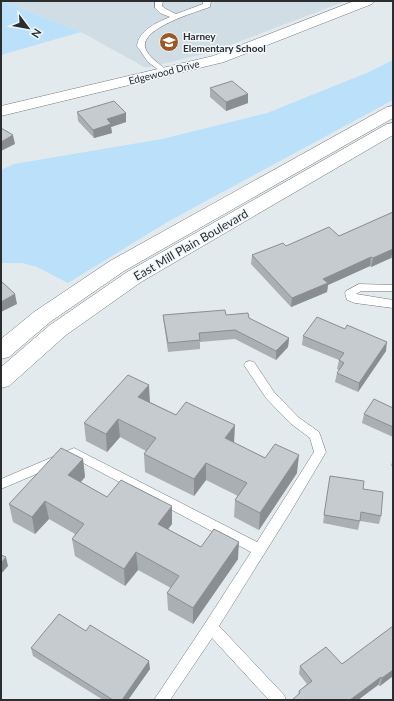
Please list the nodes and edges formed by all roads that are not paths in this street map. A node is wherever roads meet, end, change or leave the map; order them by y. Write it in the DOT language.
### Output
graph roads {
  1 [pos="159,1"];
  2 [pos="208,1"];
  3 [pos="367,1"];
  4 [pos="177,17"];
  5 [pos="164,72"];
  6 [pos="1,111"];
  7 [pos="393,111"];
  8 [pos="393,128"];
  9 [pos="393,288"];
  10 [pos="393,304"];
  11 [pos="1,351"];
  12 [pos="250,365"];
  13 [pos="1,380"];
  14 [pos="1,484"];
  15 [pos="259,550"];
  16 [pos="211,626"];
  17 [pos="161,700"];
  18 [pos="279,700"];
  1 -- 4 [label="lane"];
  2 -- 4 [label="lane"];
  3 -- 5 [label="main road, Edgewood Drive"];
  4 -- 5 [label="lane"];
  5 -- 6 [label="main road, Edgewood Drive"];
  7 -- 11 [label="main road, East Mill Plain Boulevard"];
  8 -- 13 [label="main road, East Mill Plain Boulevard"];
  9 -- 10 [label="lane"];
  12 -- 15 [label="lane"];
  14 -- 15 [label="lane"];
  15 -- 16 [label="lane"];
  16 -- 17 [label="lane"];
  16 -- 18 [label="lane"];
}
